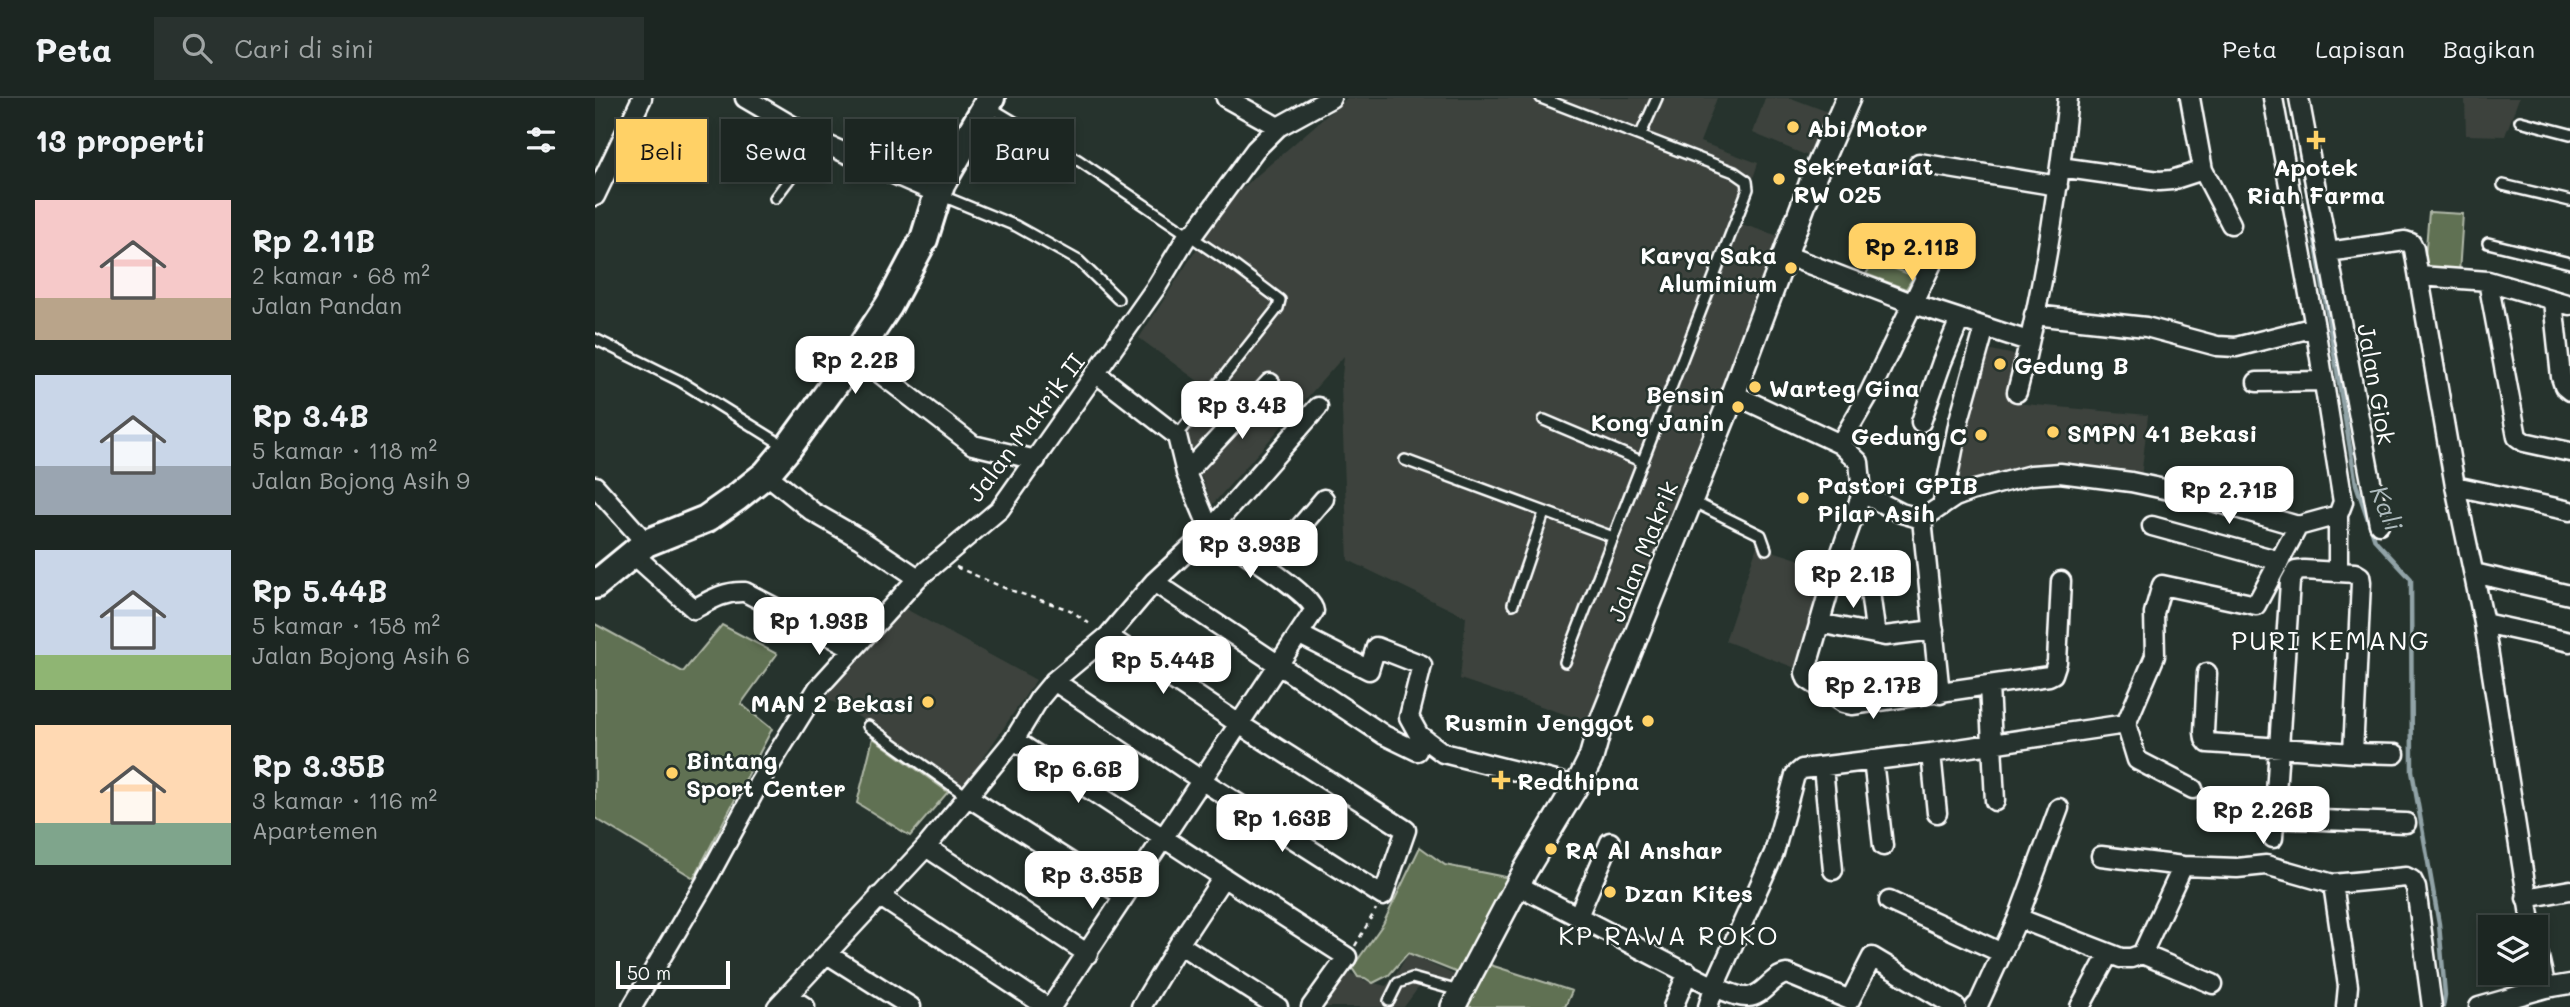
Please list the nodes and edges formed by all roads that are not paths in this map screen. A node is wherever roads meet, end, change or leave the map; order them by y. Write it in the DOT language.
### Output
graph roads {
  1 [pos="642,98"];
  2 [pos="745,98"];
  3 [pos="1226,98"];
  4 [pos="1331,98"];
  5 [pos="1541,98"];
  6 [pos="1657,98"];
  7 [pos="1848,98"];
  8 [pos="2068,98"];
  9 [pos="2190,98"];
  10 [pos="2273,98"];
  11 [pos="2299,98"];
  12 [pos="989,102"];
  13 [pos="781,119"];
  14 [pos="2519,121"];
  15 [pos="1278,127"];
  16 [pos="1641,134"];
  17 [pos="2570,134"];
  18 [pos="831,147"];
  19 [pos="1919,163"];
  20 [pos="2060,167"];
  21 [pos="2203,170"];
  22 [pos="787,182"];
  23 [pos="2503,185"];
  24 [pos="2058,186"];
  25 [pos="939,194"];
  26 [pos="595,196"];
  27 [pos="775,198"];
  28 [pos="2570,201"];
  29 [pos="2231,224"];
  30 [pos="1188,235"];
  31 [pos="2488,243"];
  32 [pos="1938,251"];
  33 [pos="2328,252"];
  34 [pos="1786,255"];
  35 [pos="2570,263"];
  36 [pos="2420,276"];
  37 [pos="2488,281"];
  38 [pos="1118,299"];
  39 [pos="2561,303"];
  40 [pos="1914,304"];
  41 [pos="2034,314"];
  42 [pos="1961,319"];
  43 [pos="1985,327"];
  44 [pos="2315,327"];
  45 [pos="595,339"];
  46 [pos="2028,341"];
  47 [pos="856,355"];
  48 [pos="1097,374"];
  49 [pos="2324,381"];
  50 [pos="1270,383"];
  51 [pos="2257,383"];
  52 [pos="2570,391"];
  53 [pos="2017,392"];
  54 [pos="1733,394"];
  55 [pos="1318,407"];
  56 [pos="1543,420"];
  57 [pos="1921,422"];
  58 [pos="1177,436"];
  59 [pos="1840,444"];
  60 [pos="788,448"];
  61 [pos="2570,452"];
  62 [pos="1036,460"];
  63 [pos="1405,460"];
  64 [pos="1643,462"];
  65 [pos="1186,473"];
  66 [pos="766,474"];
  67 [pos="595,485"];
  68 [pos="2455,486"];
  69 [pos="1862,493"];
  70 [pos="1324,499"];
  71 [pos="1691,500"];
  72 [pos="1942,506"];
  73 [pos="2570,511"];
  74 [pos="1544,513"];
  75 [pos="2338,515"];
  76 [pos="1922,519"];
  77 [pos="2379,524"];
  78 [pos="2152,526"];
  79 [pos="2298,526"];
  80 [pos="1210,530"];
  81 [pos="1613,537"];
  82 [pos="640,548"];
  83 [pos="1766,549"];
  84 [pos="2280,561"];
  85 [pos="1837,563"];
  86 [pos="1266,567"];
  87 [pos="2338,572"];
  88 [pos="2475,573"];
  89 [pos="918,578"];
  90 [pos="2061,581"];
  91 [pos="1154,582"];
  92 [pos="595,585"];
  93 [pos="2570,595"];
  94 [pos="1513,604"];
  95 [pos="1819,622"];
  96 [pos="2484,623"];
  97 [pos="1934,630"];
  98 [pos="1879,634"];
  99 [pos="1300,635"];
  100 [pos="1108,636"];
  101 [pos="2570,642"];
  102 [pos="853,648"];
  103 [pos="1565,662"];
  104 [pos="1281,665"];
  105 [pos="2207,673"];
  106 [pos="1054,681"];
  107 [pos="1989,687"];
  108 [pos="1940,694"];
  109 [pos="1239,724"];
  110 [pos="2126,724"];
  111 [pos="867,726"];
  112 [pos="1014,740"];
  113 [pos="1991,744"];
  114 [pos="2278,749"];
  115 [pos="1417,751"];
  116 [pos="1931,753"];
  117 [pos="2353,754"];
  118 [pos="2395,754"];
  119 [pos="1873,761"];
  120 [pos="1823,767"];
  121 [pos="1201,780"];
  122 [pos="1576,786"];
  123 [pos="2193,789"];
  124 [pos="968,797"];
  125 [pos="1994,801"];
  126 [pos="2059,808"];
  127 [pos="1937,813"];
  128 [pos="2239,817"];
  129 [pos="2273,817"];
  130 [pos="2406,823"];
  131 [pos="1163,837"];
  132 [pos="2273,838"];
  133 [pos="1610,842"];
  134 [pos="1883,846"];
  135 [pos="926,847"];
  136 [pos="2101,856"];
  137 [pos="2183,866"];
  138 [pos="1833,870"];
  139 [pos="1222,879"];
  140 [pos="2333,884"];
  141 [pos="1517,885"];
  142 [pos="2570,890"];
  143 [pos="879,896"];
  144 [pos="1124,896"];
  145 [pos="2526,898"];
  146 [pos="1889,901"];
  147 [pos="2529,915"];
  148 [pos="1578,916"];
  149 [pos="2018,918"];
  150 [pos="1179,944"];
  151 [pos="2002,953"];
  152 [pos="827,954"];
  153 [pos="1088,954"];
  154 [pos="2142,954"];
  155 [pos="2108,955"];
  156 [pos="1688,972"];
  157 [pos="2213,984"];
  158 [pos="2570,984"];
  159 [pos="2545,985"];
  160 [pos="1714,987"];
  161 [pos="2546,988"];
  162 [pos="1457,999"];
  163 [pos="782,1001"];
  164 [pos="1389,1001"];
  165 [pos="1148,1005"];
  166 [pos="632,1007"];
  167 [pos="805,1007"];
  168 [pos="911,1007"];
  169 [pos="1049,1007"];
  170 [pos="1278,1007"];
  171 [pos="1311,1007"];
  172 [pos="1673,1007"];
  173 [pos="1708,1007"];
  174 [pos="1956,1007"];
  175 [pos="1975,1007"];
  176 [pos="2080,1007"];
  177 [pos="2346,1007"];
  178 [pos="2432,1007"];
  179 [pos="2479,1007"];
  1 -- 26 [label="street"];
  2 -- 13 [label="street"];
  3 -- 15 [label="street"];
  4 -- 15 [label="street, Jalan Makrik II"];
  5 -- 16 [label="lane"];
  6 -- 16 [label="lane"];
  7 -- 34 [label="street, Jalan Makrik"];
  8 -- 20 [label="street"];
  9 -- 21 [label="street"];
  10 -- 44 [label="street"];
  11 -- 33 [label="street, Jalan Giok"];
  12 -- 25 [label="main road"];
  12 -- 30 [label="lane"];
  14 -- 17 [label="lane"];
  15 -- 30 [label="street, Jalan Makrik II"];
  16 -- 64 [label="lane"];
  18 -- 25 [label="street"];
  19 -- 24 [label="street"];
  20 -- 21 [label="street"];
  20 -- 24 [label="street"];
  21 -- 29 [label="street"];
  22 -- 27 [label="lane"];
  23 -- 28 [label="lane"];
  24 -- 41 [label="street"];
  25 -- 38 [label="lane"];
  25 -- 47 [label="main road"];
  30 -- 48 [label="street, Jalan Makrik II"];
  30 -- 58 [label="lane"];
  31 -- 35 [label="lane"];
  32 -- 40 [label="street"];
  33 -- 36 [label="street"];
  33 -- 77 [label="street, Jalan Giok"];
  34 -- 40 [label="street"];
  34 -- 54 [label="street, Jalan Makrik"];
  36 -- 37 [label="street"];
  36 -- 68 [label="street"];
  37 -- 39 [label="street"];
  37 -- 61 [label="street"];
  39 -- 52 [label="street"];
  40 -- 42 [label="street"];
  40 -- 59 [label="street"];
  41 -- 44 [label="street"];
  41 -- 46 [label="street"];
  42 -- 43 [label="street"];
  42 -- 57 [label="street"];
  43 -- 46 [label="street"];
  43 -- 72 [label="street"];
  44 -- 49 [label="street"];
  45 -- 60 [label="lane"];
  46 -- 53 [label="street"];
  47 -- 60 [label="main road"];
  47 -- 62 [label="street"];
  48 -- 58 [label="street"];
  48 -- 62 [label="street, Jalan Makrik II"];
  49 -- 51 [label="street"];
  49 -- 75 [label="street"];
  50 -- 65 [label="street"];
  54 -- 59 [label="street"];
  54 -- 71 [label="street, Jalan Makrik"];
  55 -- 80 [label="street"];
  56 -- 64 [label="lane"];
  58 -- 65 [label="street"];
  59 -- 69 [label="street"];
  60 -- 66 [label="main road"];
  62 -- 89 [label="street, Jalan Makrik II"];
  63 -- 74 [label="lane"];
  64 -- 81 [label="lane"];
  65 -- 80 [label="street"];
  66 -- 82 [label="main road"];
  66 -- 89 [label="street"];
  67 -- 82 [label="street"];
  68 -- 73 [label="street"];
  68 -- 88 [label="street"];
  69 -- 76 [label="street"];
  69 -- 85 [label="street"];
  70 -- 86 [label="street"];
  71 -- 83 [label="lane"];
  71 -- 122 [label="street, Jalan Makrik"];
  72 -- 76 [label="street"];
  72 -- 79 [label="street"];
  74 -- 81 [label="lane"];
  74 -- 94 [label="lane"];
  75 -- 79 [label="street"];
  75 -- 87 [label="street"];
  76 -- 97 [label="street"];
  78 -- 84 [label="street"];
  79 -- 84 [label="street"];
  80 -- 86 [label="street"];
  80 -- 91 [label="street"];
  81 -- 103 [label="lane"];
  82 -- 92 [label="main road"];
  82 -- 102 [label="street"];
  84 -- 110 [label="street"];
  85 -- 95 [label="street"];
  85 -- 98 [label="street"];
  86 -- 99 [label="street"];
  87 -- 114 [label="street"];
  87 -- 117 [label="street"];
  88 -- 93 [label="street"];
  88 -- 96 [label="street"];
  89 -- 102 [label="street, Jalan Makrik II"];
  90 -- 107 [label="street"];
  91 -- 100 [label="street"];
  91 -- 104 [label="street"];
  95 -- 98 [label="street"];
  95 -- 108 [label="street"];
  96 -- 101 [label="street"];
  96 -- 145 [label="street"];
  97 -- 98 [label="street"];
  97 -- 108 [label="street"];
  99 -- 104 [label="street"];
  99 -- 122 [label="street"];
  100 -- 106 [label="street"];
  100 -- 109 [label="street"];
  102 -- 166 [label="street, Jalan Makrik II"];
  104 -- 109 [label="street"];
  104 -- 115 [label="street"];
  105 -- 114 [label="street"];
  106 -- 112 [label="street"];
  106 -- 121 [label="street"];
  107 -- 108 [label="street"];
  107 -- 113 [label="street"];
  109 -- 121 [label="street"];
  109 -- 121 [label="street"];
  110 -- 113 [label="street"];
  110 -- 123 [label="street"];
  111 -- 124 [label="lane"];
  112 -- 124 [label="street"];
  112 -- 131 [label="street"];
  113 -- 116 [label="street"];
  113 -- 125 [label="street"];
  114 -- 117 [label="street"];
  114 -- 129 [label="street"];
  116 -- 119 [label="street"];
  116 -- 127 [label="street"];
  117 -- 118 [label="street"];
  119 -- 120 [label="street"];
  119 -- 134 [label="street"];
  120 -- 138 [label="street"];
  120 -- 160 [label="street"];
  121 -- 131 [label="street"];
  122 -- 141 [label="street, Jalan Makrik"];
  124 -- 135 [label="street"];
  124 -- 144 [label="street"];
  126 -- 149 [label="street"];
  128 -- 129 [label="street"];
  129 -- 130 [label="street"];
  129 -- 132 [label="street"];
  131 -- 139 [label="street"];
  131 -- 144 [label="street"];
  133 -- 148 [label="street"];
  135 -- 143 [label="street"];
  135 -- 153 [label="street"];
  136 -- 137 [label="street"];
  137 -- 140 [label="street"];
  137 -- 154 [label="street"];
  139 -- 150 [label="street"];
  139 -- 171 [label="street"];
  140 -- 177 [label="street"];
  140 -- 178 [label="street"];
  141 -- 148 [label="street"];
  141 -- 162 [label="street, Jalan Makrik"];
  142 -- 145 [label="street"];
  143 -- 152 [label="street"];
  143 -- 169 [label="street"];
  144 -- 153 [label="street"];
  145 -- 147 [label="street"];
  146 -- 151 [label="street"];
  148 -- 156 [label="street"];
  149 -- 151 [label="street"];
  149 -- 155 [label="street"];
  150 -- 165 [label="street"];
  150 -- 170 [label="street"];
  151 -- 175 [label="street"];
  152 -- 163 [label="street"];
  152 -- 168 [label="street"];
  153 -- 169 [label="street"];
  154 -- 155 [label="street"];
  154 -- 157 [label="street"];
  155 -- 176 [label="street"];
  156 -- 160 [label="street"];
  156 -- 172 [label="street"];
  158 -- 161 [label="street"];
  159 -- 161 [label="street"];
  160 -- 173 [label="street"];
  160 -- 174 [label="street"];
  161 -- 179 [label="street"];
  162 -- 164 [label="lane"];
  163 -- 167 [label="street"];
}
